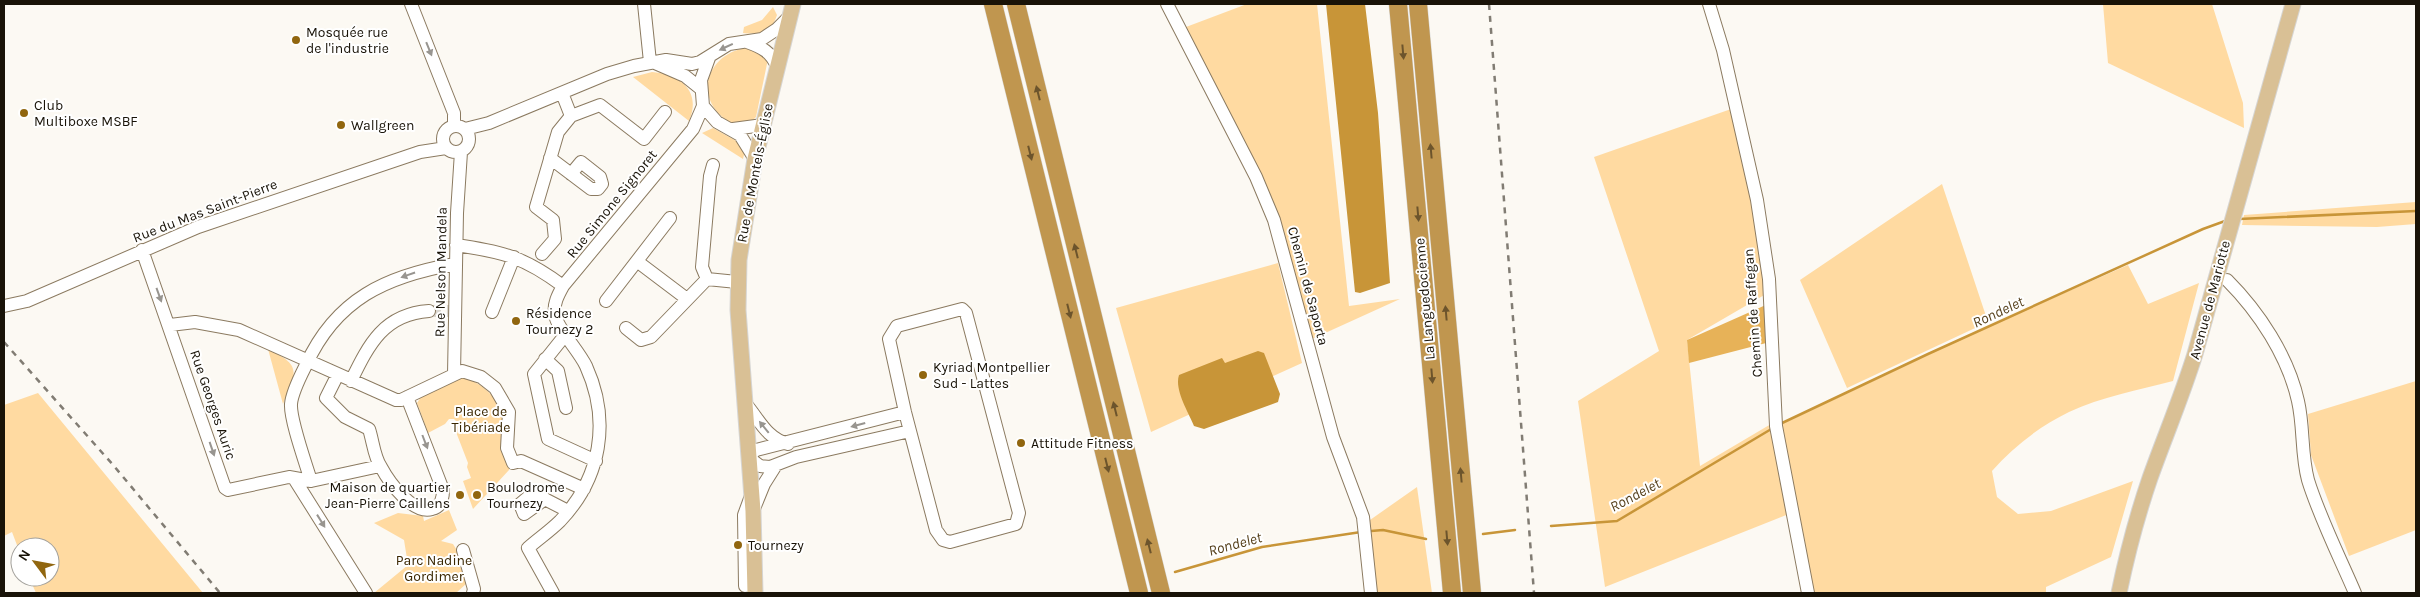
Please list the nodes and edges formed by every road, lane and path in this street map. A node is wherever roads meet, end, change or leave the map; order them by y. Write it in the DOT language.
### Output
graph roads {
  1 [pos="411,4"];
  2 [pos="644,4"];
  3 [pos="993,4"];
  4 [pos="1016,4"];
  5 [pos="1167,4"];
  6 [pos="1398,4"];
  7 [pos="1418,4"];
  8 [pos="1709,4"];
  9 [pos="2293,4"];
  10 [pos="792,9"];
  11 [pos="747,42"];
  12 [pos="709,58"];
  13 [pos="652,62"];
  14 [pos="777,67"];
  15 [pos="700,88"];
  16 [pos="562,93"];
  17 [pos="703,106"];
  18 [pos="665,112"];
  19 [pos="571,116"];
  20 [pos="717,122"];
  21 [pos="763,125"];
  22 [pos="693,129"];
  23 [pos="733,129"];
  24 [pos="463,131"];
  25 [pos="444,135"];
  26 [pos="454,151"];
  27 [pos="420,152"];
  28 [pos="550,158"];
  29 [pos="755,159"];
  30 [pos="713,165"];
  31 [pos="571,174"];
  32 [pos="670,218"];
  33 [pos="456,245"];
  34 [pos="142,250"];
  35 [pos="542,254"];
  36 [pos="514,257"];
  37 [pos="638,262"];
  38 [pos="455,264"];
  39 [pos="707,280"];
  40 [pos="2227,280"];
  41 [pos="737,282"];
  42 [pos="564,286"];
  43 [pos="687,299"];
  44 [pos="606,301"];
  45 [pos="9,305"];
  46 [pos="429,311"];
  47 [pos="492,312"];
  48 [pos="170,325"];
  49 [pos="626,328"];
  50 [pos="566,334"];
  51 [pos="545,359"];
  52 [pos="308,360"];
  53 [pos="338,374"];
  54 [pos="454,374"];
  55 [pos="351,381"];
  56 [pos="407,397"];
  57 [pos="745,403"];
  58 [pos="566,408"];
  59 [pos="905,412"];
  60 [pos="910,431"];
  61 [pos="788,444"];
  62 [pos="748,458"];
  63 [pos="596,461"];
  64 [pos="776,465"];
  65 [pos="380,466"];
  66 [pos="295,480"];
  67 [pos="311,481"];
  68 [pos="584,489"];
  69 [pos="545,499"];
  70 [pos="752,503"];
  71 [pos="568,511"];
  72 [pos="463,550"];
  73 [pos="747,591"];
  74 [pos="366,593"];
  75 [pos="473,593"];
  76 [pos="553,593"];
  77 [pos="1139,593"];
  78 [pos="1161,593"];
  79 [pos="1371,593"];
  80 [pos="1452,593"];
  81 [pos="1472,593"];
  82 [pos="1808,593"];
  83 [pos="2119,593"];
  84 [pos="2355,593"];
  1 -- 24 [label="street, one-way"];
  2 -- 13 [label="street"];
  3 -- 77 [label="highway, one-way"];
  78 -- 4 [label="highway, one-way"];
  5 -- 79 [label="street, Chemin de Saporta"];
  6 -- 80 [label="highway, La Languedocienne, one-way"];
  81 -- 7 [label="highway, La Languedocienne, one-way"];
  8 -- 82 [label="street, Chemin de Raffegan"];
  9 -- 83 [label="main road, Avenue de Mariotte"];
  10 -- 11 [label="street"];
  10 -- 14 [label="main road, Rue de Montels-Église"];
  11 -- 12 [label="street, one-way"];
  11 -- 14 [label="street"];
  12 -- 13 [label="street"];
  12 -- 15 [label="street"];
  13 -- 15 [label="street"];
  13 -- 16 [label="street"];
  14 -- 21 [label="main road, Rue de Montels-Église"];
  15 -- 17 [label="street"];
  16 -- 19 [label="street"];
  16 -- 24 [label="street"];
  17 -- 20 [label="street"];
  17 -- 22 [label="street, Rue Simone Signoret"];
  18 -- 19 [label="street"];
  19 -- 28 [label="street"];
  20 -- 22 [label="street"];
  20 -- 23 [label="street"];
  21 -- 23 [label="street"];
  21 -- 29 [label="main road, Rue de Montels-Église"];
  22 -- 42 [label="street, Rue Simone Signoret"];
  23 -- 29 [label="street"];
  24 -- 25 [label="street, Rue du Mas Saint-Pierre"];
  24 -- 26 [label="street"];
  25 -- 26 [label="street, Rue Nelson Mandela"];
  25 -- 27 [label="street, Rue du Mas Saint-Pierre"];
  26 -- 27 [label="street, Rue du Mas Saint-Pierre"];
  26 -- 33 [label="street, Rue Nelson Mandela"];
  27 -- 34 [label="street, Rue du Mas Saint-Pierre"];
  28 -- 31 [label="street"];
  28 -- 35 [label="street"];
  29 -- 41 [label="main road, Rue de Montels-Église"];
  30 -- 39 [label="street"];
  32 -- 37 [label="street"];
  33 -- 36 [label="street"];
  33 -- 38 [label="street, Rue Nelson Mandela"];
  34 -- 45 [label="street, Rue du Mas Saint-Pierre"];
  34 -- 48 [label="street, Rue Georges Auric, one-way"];
  36 -- 42 [label="street"];
  36 -- 47 [label="street"];
  37 -- 43 [label="street"];
  37 -- 44 [label="street"];
  38 -- 52 [label="street, one-way"];
  38 -- 54 [label="street, Rue Nelson Mandela"];
  39 -- 41 [label="street"];
  39 -- 43 [label="street"];
  40 -- 84 [label="street"];
  41 -- 57 [label="main road, Rue de Montels-Église"];
  42 -- 50 [label="street, Rue Simone Signoret"];
  43 -- 49 [label="street"];
  46 -- 55 [label="street"];
  48 -- 52 [label="street"];
  48 -- 66 [label="street, Rue Georges Auric, one-way"];
  50 -- 51 [label="street"];
  50 -- 63 [label="street"];
  51 -- 58 [label="street"];
  51 -- 63 [label="street"];
  52 -- 53 [label="street"];
  52 -- 67 [label="street"];
  53 -- 55 [label="street"];
  53 -- 65 [label="street"];
  54 -- 56 [label="street"];
  54 -- 68 [label="street"];
  55 -- 56 [label="street"];
  56 -- 65 [label="street, one-way"];
  61 -- 57 [label="street, one-way"];
  57 -- 62 [label="main road, Rue de Montels-Église"];
  59 -- 60 [label="street"];
  59 -- 60 [label="street"];
  59 -- 61 [label="street, one-way"];
  60 -- 64 [label="street"];
  61 -- 62 [label="street"];
  62 -- 64 [label="street"];
  62 -- 70 [label="main road, Rue de Montels-Église"];
  63 -- 68 [label="street"];
  64 -- 70 [label="street"];
  65 -- 67 [label="street, Rue Georges Auric"];
  66 -- 67 [label="street, Rue Georges Auric"];
  66 -- 74 [label="street, one-way"];
  68 -- 71 [label="street"];
  69 -- 71 [label="street"];
  70 -- 73 [label="main road, Rue de Montels-Église"];
  70 -- 73 [label="street, Rue de Montels-Église"];
  71 -- 76 [label="street"];
  72 -- 75 [label="street"];
}
